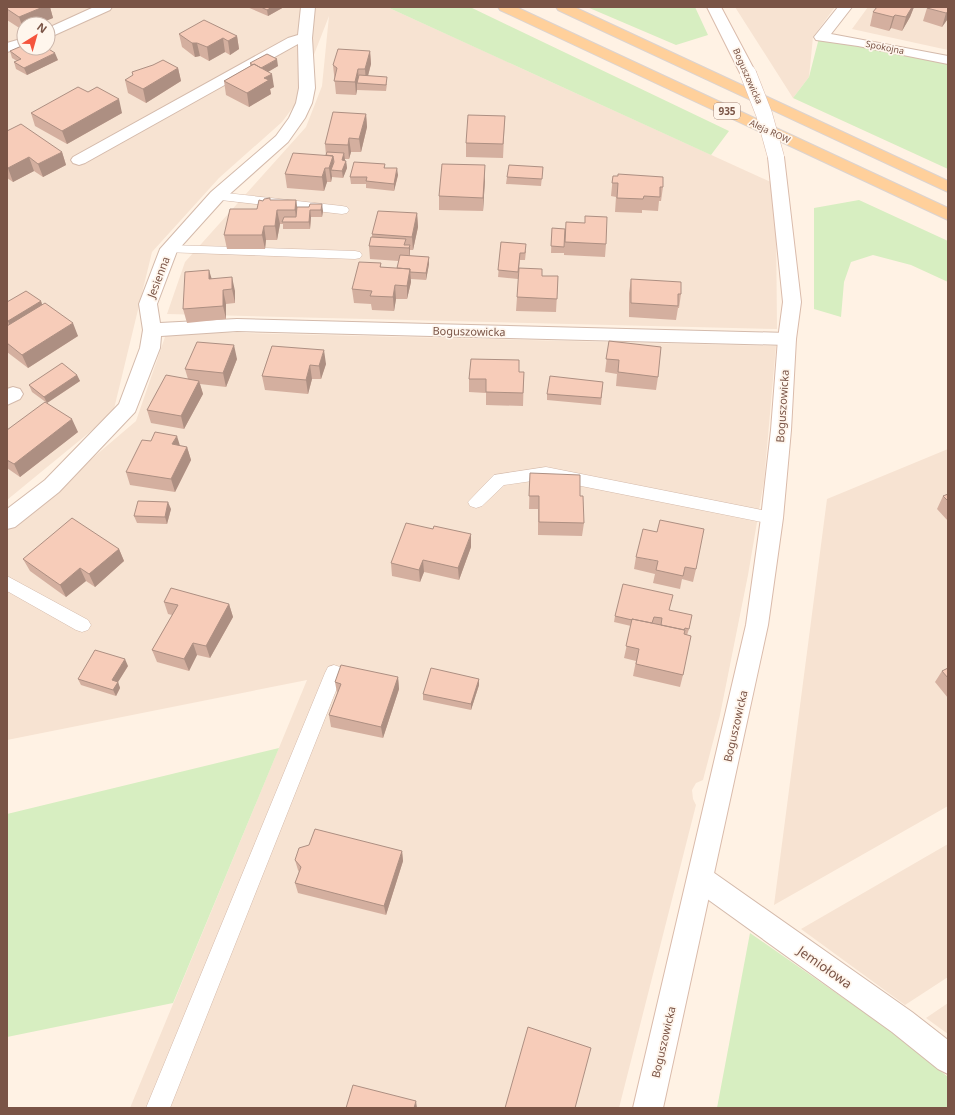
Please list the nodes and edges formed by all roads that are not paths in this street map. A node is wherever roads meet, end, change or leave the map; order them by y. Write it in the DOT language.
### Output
graph roads {
  1 [pos="105,7"];
  2 [pos="308,7"];
  3 [pos="505,7"];
  4 [pos="563,7"];
  5 [pos="714,7"];
  6 [pos="845,7"];
  7 [pos="56,30"];
  8 [pos="305,38"];
  9 [pos="948,60"];
  10 [pos="80,160"];
  11 [pos="948,187"];
  12 [pos="216,196"];
  13 [pos="342,210"];
  14 [pos="948,215"];
  15 [pos="169,249"];
  16 [pos="355,255"];
  17 [pos="152,330"];
  18 [pos="786,339"];
  19 [pos="476,502"];
  20 [pos="772,518"];
  21 [pos="7,521"];
  22 [pos="7,583"];
  23 [pos="82,625"];
  24 [pos="334,673"];
  25 [pos="701,879"];
  26 [pos="948,1059"];
  27 [pos="158,1108"];
  28 [pos="648,1108"];
  1 -- 7 [label="street"];
  2 -- 8 [label="street, Jesienna"];
  3 -- 14 [label="main road, Aleja ROW / 935"];
  4 -- 11 [label="main road, 935"];
  5 -- 18 [label="street, Boguszowicka, bridge"];
  6 -- 9 [label="street, Spokojna"];
  8 -- 10 [label="street"];
  8 -- 12 [label="street, Jesienna"];
  12 -- 13 [label="lane"];
  12 -- 15 [label="street, Jesienna"];
  15 -- 16 [label="lane"];
  15 -- 17 [label="street, Jesienna"];
  17 -- 18 [label="street, Boguszowicka"];
  17 -- 21 [label="street, Jesienna"];
  18 -- 20 [label="street, Boguszowicka"];
  19 -- 20 [label="lane"];
  20 -- 25 [label="street, Boguszowicka"];
  22 -- 23 [label="lane"];
  24 -- 27 [label="lane"];
  25 -- 26 [label="street, Jemiołowa"];
  25 -- 28 [label="street, Boguszowicka"];
}
